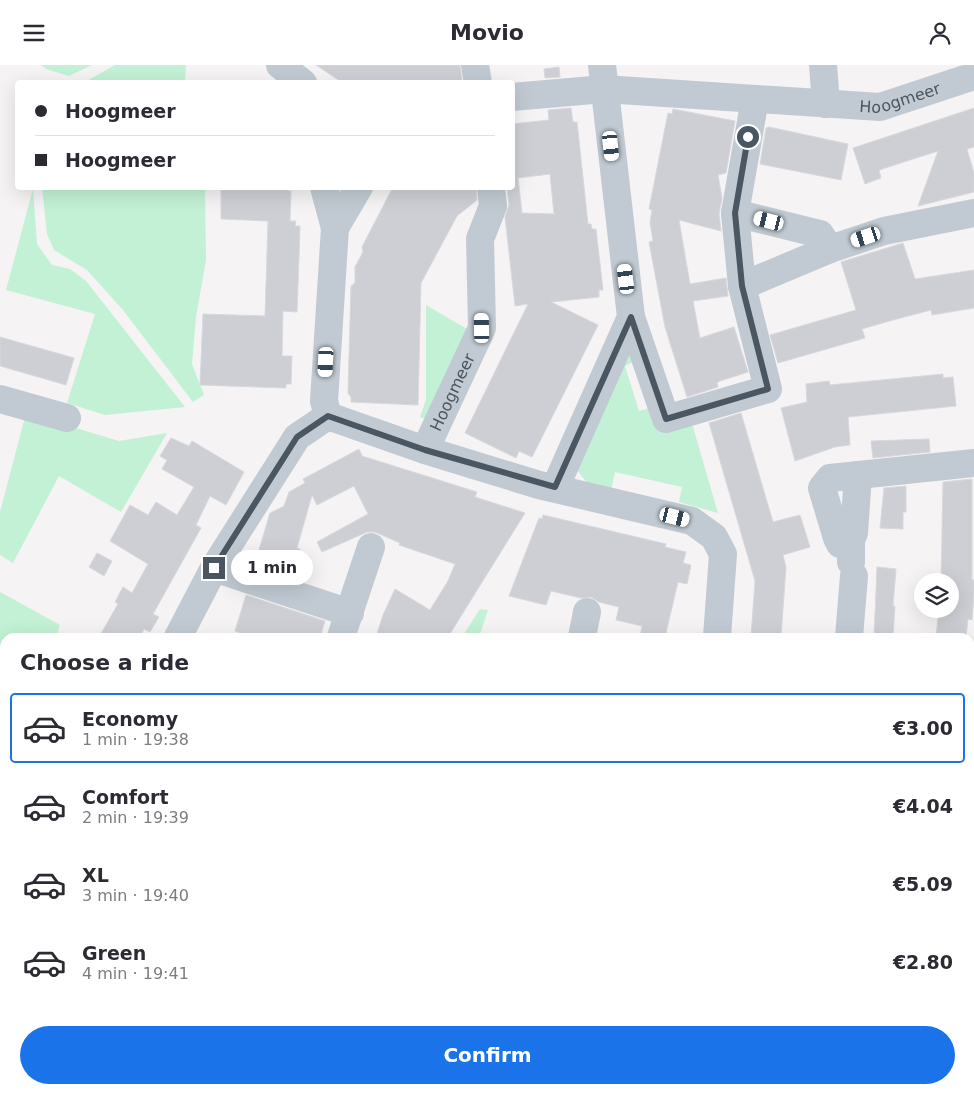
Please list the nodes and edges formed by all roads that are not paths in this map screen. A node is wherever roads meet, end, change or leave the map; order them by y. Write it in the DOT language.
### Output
graph roads {
  1 [pos="475,65"];
  2 [pos="823,65"];
  3 [pos="603,77"];
  4 [pos="973,78"];
  5 [pos="478,80"];
  6 [pos="515,96"];
  7 [pos="755,99"];
  8 [pos="826,103"];
  9 [pos="325,190"];
  10 [pos="357,190"];
  11 [pos="491,190"];
  12 [pos="735,213"];
  13 [pos="974,213"];
  14 [pos="335,229"];
  15 [pos="830,249"];
  16 [pos="742,286"];
  17 [pos="631,317"];
  18 [pos="0,399"];
  19 [pos="328,416"];
  20 [pos="67,418"];
  21 [pos="425,450"];
  22 [pos="974,463"];
  23 [pos="555,487"];
  24 [pos="371,547"];
  25 [pos="214,568"];
  26 [pos="346,625"];
  27 [pos="180,633"];
  28 [pos="716,633"];
  29 [pos="849,633"];
  1 -- 5 [label="street"];
  2 -- 8 [label="street"];
  3 -- 6 [label="street, Hoogmeer"];
  3 -- 7 [label="street, Hoogmeer"];
  3 -- 17 [label="street"];
  4 -- 8 [label="street, Hoogmeer"];
  7 -- 8 [label="street, Hoogmeer"];
  7 -- 12 [label="street"];
  9 -- 14 [label="street"];
  10 -- 14 [label="street"];
  11 -- 21 [label="street, Hoogmeer"];
  12 -- 15 [label="street"];
  12 -- 16 [label="street"];
  13 -- 15 [label="street"];
  14 -- 19 [label="street"];
  15 -- 16 [label="street"];
  16 -- 17 [label="street"];
  17 -- 23 [label="street"];
  18 -- 20 [label="street"];
  19 -- 21 [label="street, Hoogmeer"];
  19 -- 25 [label="street"];
  21 -- 23 [label="street, Hoogmeer"];
  22 -- 29 [label="street"];
  23 -- 28 [label="street, Hoogmeer"];
  24 -- 26 [label="street"];
  25 -- 26 [label="street"];
  25 -- 27 [label="street"];
}
